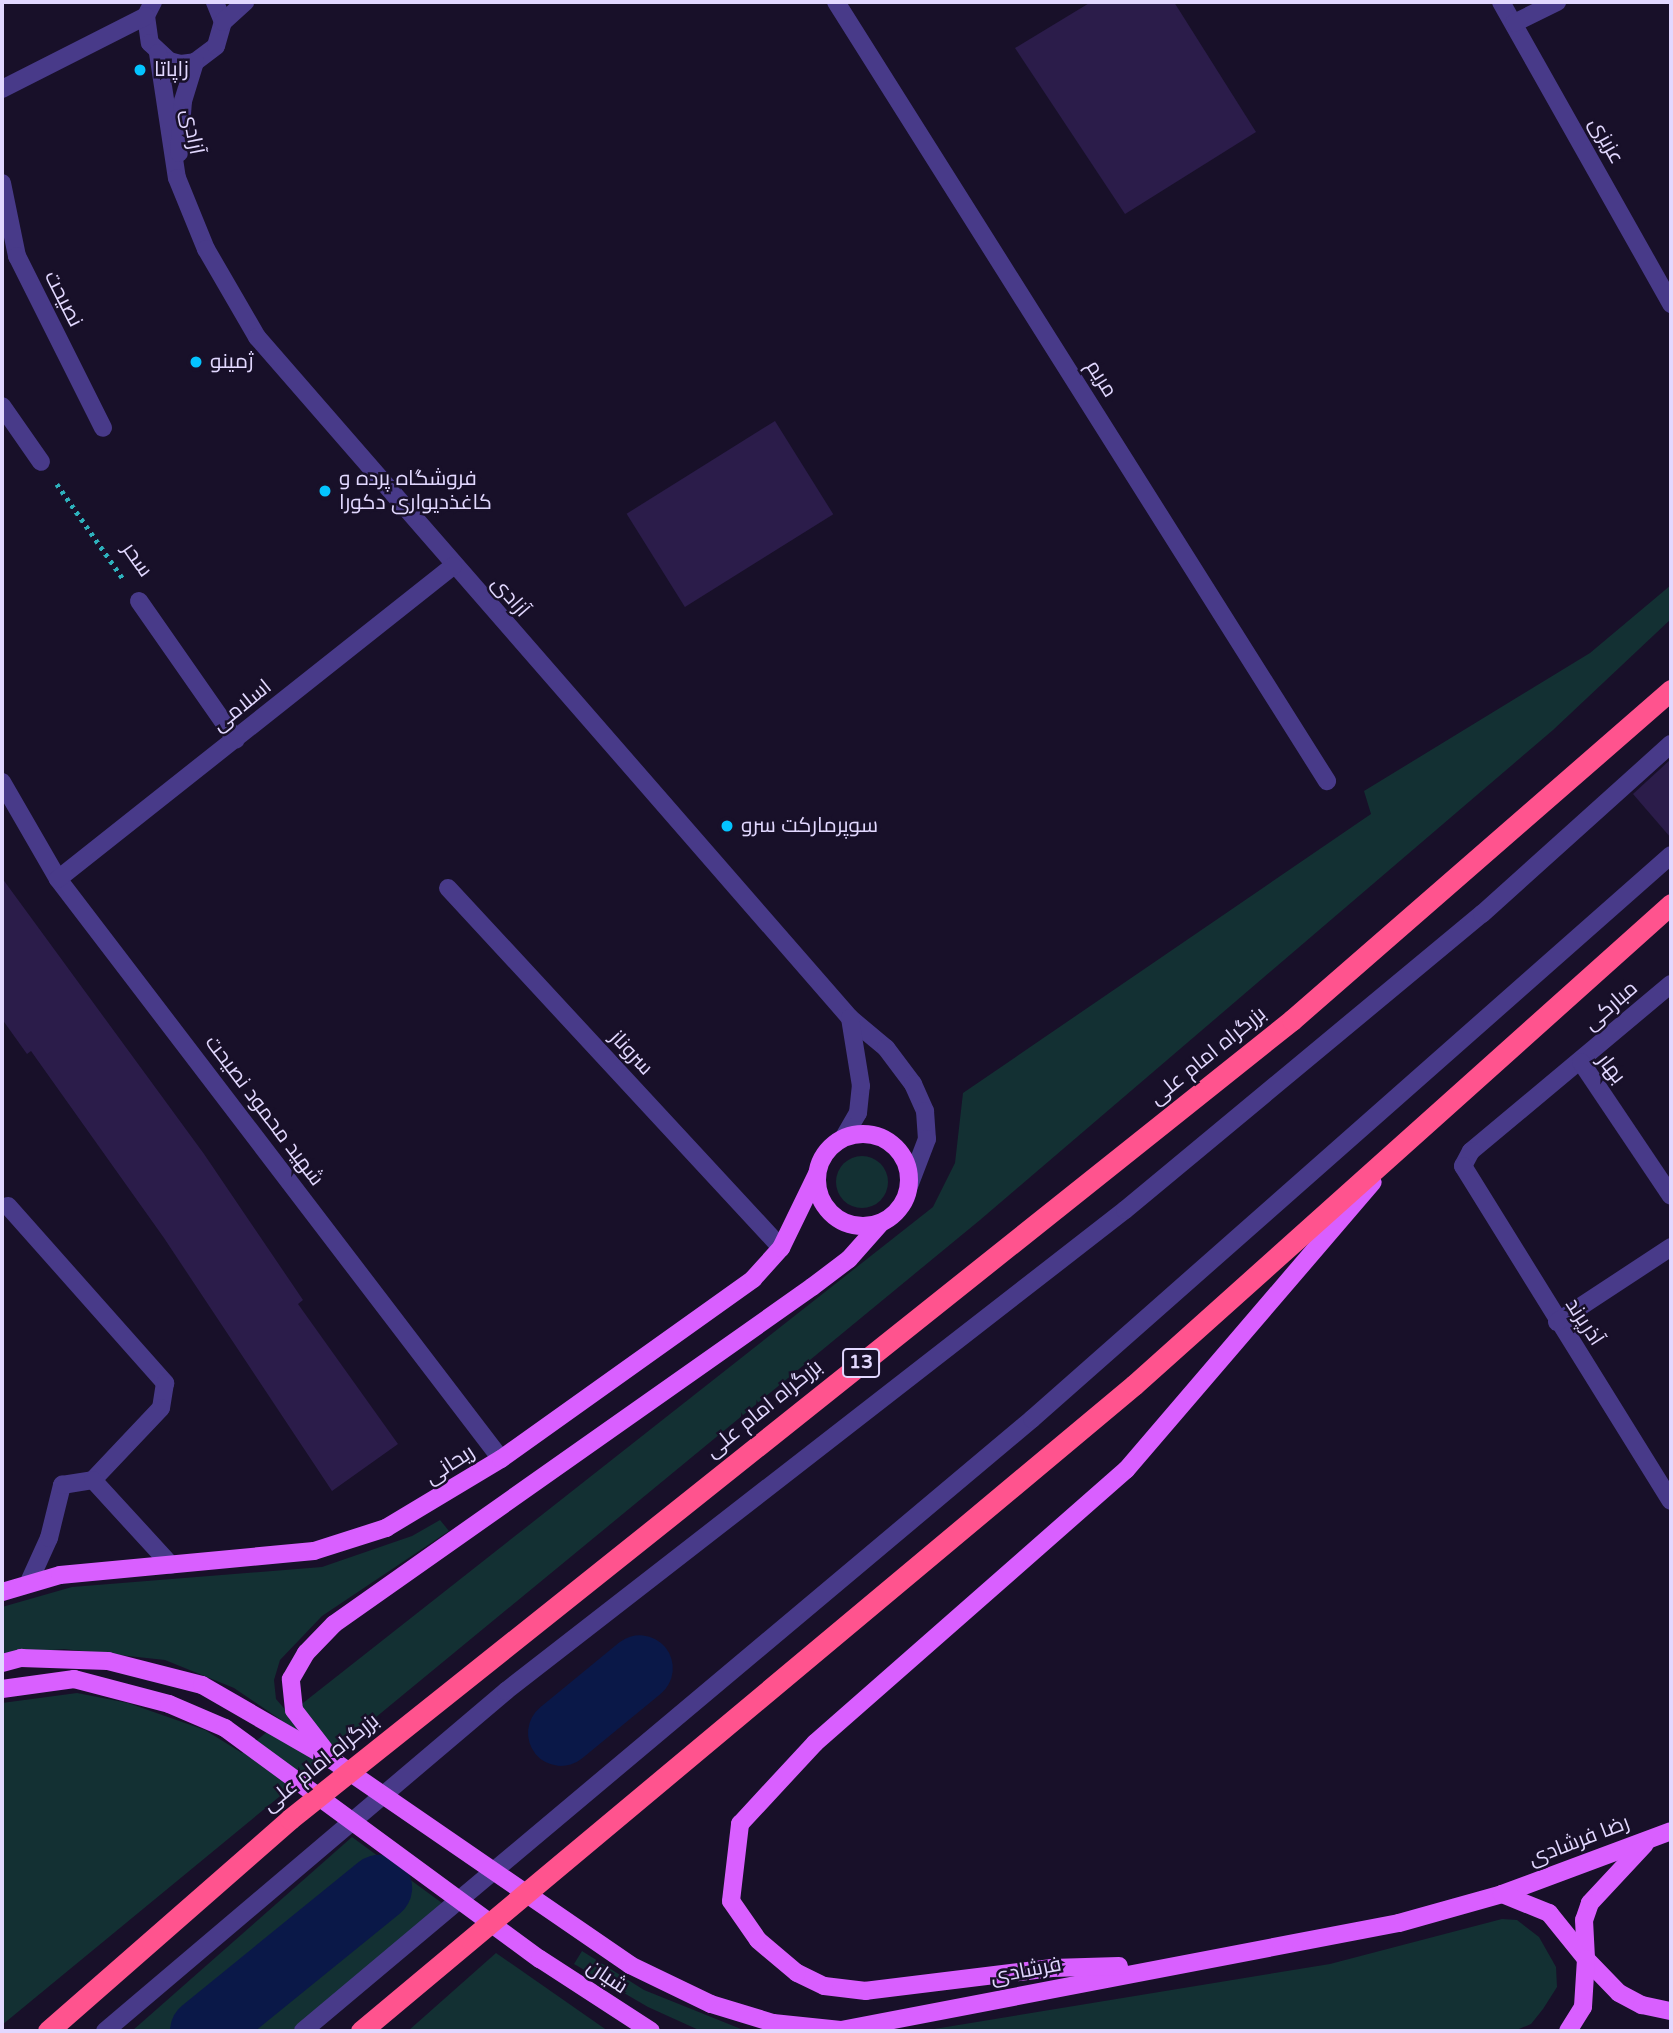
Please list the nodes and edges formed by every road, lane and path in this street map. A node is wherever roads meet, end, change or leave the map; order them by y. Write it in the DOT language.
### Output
graph roads {
  1 [pos="215,2"];
  2 [pos="245,2"];
  3 [pos="836,2"];
  4 [pos="1501,2"];
  5 [pos="1556,2"];
  6 [pos="150,6"];
  7 [pos="223,22"];
  8 [pos="1514,23"];
  9 [pos="158,53"];
  10 [pos="195,62"];
  11 [pos="2,89"];
  12 [pos="177,178"];
  13 [pos="2,183"];
  14 [pos="9,260"];
  15 [pos="1671,304"];
  16 [pos="2,405"];
  17 [pos="103,428"];
  18 [pos="41,462"];
  19 [pos="453,566"];
  20 [pos="139,601"];
  21 [pos="1671,690"];
  22 [pos="236,740"];
  23 [pos="1671,744"];
  24 [pos="1327,781"];
  25 [pos="2,782"];
  26 [pos="1671,855"];
  27 [pos="58,879"];
  28 [pos="448,888"];
  29 [pos="1671,904"];
  30 [pos="1671,984"];
  31 [pos="850,1018"];
  32 [pos="1581,1062"];
  33 [pos="844,1138"];
  34 [pos="1404,1147"];
  35 [pos="1463,1166"];
  36 [pos="817,1174"];
  37 [pos="909,1186"];
  38 [pos="1671,1196"];
  39 [pos="8,1206"];
  40 [pos="881,1223"];
  41 [pos="1671,1247"];
  42 [pos="781,1248"];
  43 [pos="1557,1322"];
  44 [pos="501,1459"];
  45 [pos="93,1480"];
  46 [pos="1671,1501"];
  47 [pos="171,1565"];
  48 [pos="29,1582"];
  49 [pos="2,1592"];
  50 [pos="2,1663"];
  51 [pos="2,1689"];
  52 [pos="332,1760"];
  53 [pos="1671,1831"];
  54 [pos="1653,1838"];
  55 [pos="1502,1894"];
  56 [pos="1586,1959"];
  57 [pos="1168,1965"];
  58 [pos="1671,2011"];
  59 [pos="48,2031"];
  60 [pos="105,2031"];
  61 [pos="303,2031"];
  62 [pos="361,2031"];
  63 [pos="651,2031"];
  64 [pos="1568,2031"];
  1 -- 7 [label="street"];
  2 -- 7 [label="street"];
  3 -- 24 [label="street, مریم"];
  4 -- 8 [label="street, عزیزی"];
  5 -- 8 [label="street"];
  6 -- 9 [label="street, آزادی"];
  6 -- 11 [label="street"];
  7 -- 10 [label="street"];
  8 -- 15 [label="street, عزیزی"];
  9 -- 10 [label="street"];
  9 -- 12 [label="street, آزادی"];
  10 -- 12 [label="street, آزادی"];
  12 -- 19 [label="street, آزادی"];
  13 -- 14 [label="street, نصیحت"];
  14 -- 17 [label="street, نصیحت"];
  16 -- 18 [label="street"];
  18 -- 20 [label="path, سحر"];
  19 -- 22 [label="street, اسلامی"];
  19 -- 31 [label="street, آزادی"];
  20 -- 22 [label="street, سحر"];
  21 -- 59 [label="highway, بزرگراه امام علی / 13"];
  22 -- 27 [label="street, اسلامی"];
  23 -- 60 [label="street"];
  25 -- 27 [label="street, شهید محمود نصیحت"];
  26 -- 61 [label="street"];
  27 -- 44 [label="street, شهید محمود نصیحت"];
  28 -- 42 [label="street, سروناز"];
  29 -- 34 [label="highway"];
  30 -- 32 [label="street, مبارکی"];
  31 -- 33 [label="street"];
  31 -- 37 [label="street, آزادی"];
  32 -- 35 [label="street, بهار"];
  32 -- 38 [label="street, بهار"];
  33 -- 36 [label="main road"];
  33 -- 37 [label="main road"];
  34 -- 57 [label="main road"];
  34 -- 62 [label="highway"];
  35 -- 43 [label="street, آذرپرند"];
  36 -- 40 [label="main road"];
  36 -- 42 [label="main road, ریحانی"];
  37 -- 40 [label="main road"];
  39 -- 45 [label="street"];
  40 -- 52 [label="main road"];
  41 -- 43 [label="street"];
  42 -- 44 [label="main road, ریحانی"];
  43 -- 46 [label="street, آذرپرند"];
  44 -- 47 [label="main road, ریحانی"];
  45 -- 47 [label="street"];
  45 -- 48 [label="street"];
  47 -- 48 [label="main road, ریحانی"];
  48 -- 49 [label="main road, ریحانی"];
  50 -- 52 [label="main road"];
  51 -- 63 [label="main road, شیان"];
  52 -- 57 [label="main road, فرشادی"];
  53 -- 54 [label="main road, رضا فرشادی"];
  54 -- 55 [label="main road, رضا فرشادی"];
  54 -- 56 [label="main road"];
  55 -- 56 [label="main road"];
  55 -- 57 [label="main road, فرشادی"];
  56 -- 58 [label="main road"];
  56 -- 64 [label="main road"];
}
